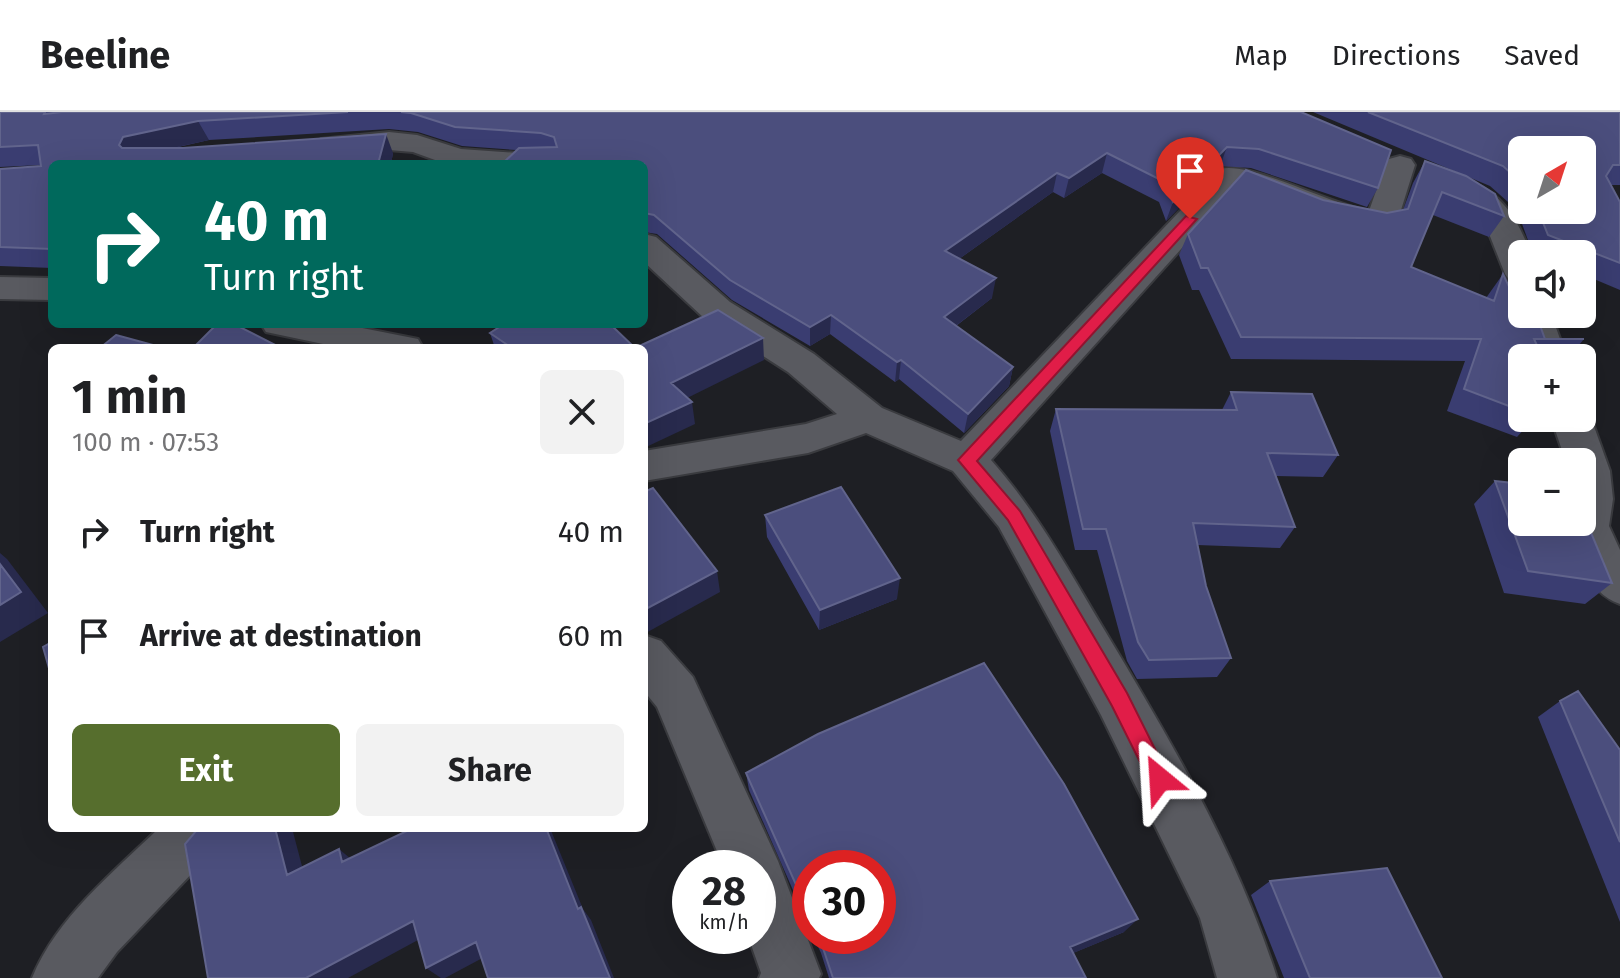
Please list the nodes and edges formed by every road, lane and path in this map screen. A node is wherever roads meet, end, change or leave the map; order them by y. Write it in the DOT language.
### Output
graph roads {
  1 [pos="303,147"];
  2 [pos="486,160"];
  3 [pos="1509,240"];
  4 [pos="648,248"];
  5 [pos="0,288"];
  6 [pos="48,289"];
  7 [pos="300,328"];
  8 [pos="384,344"];
  9 [pos="868,418"];
  10 [pos="1576,432"];
  11 [pos="967,460"];
  12 [pos="648,465"];
  13 [pos="1620,585"];
  14 [pos="648,661"];
  15 [pos="194,832"];
  16 [pos="744,850"];
  17 [pos="776,926"];
  18 [pos="62,978"];
  19 [pos="789,978"];
  20 [pos="1247,978"];
  1 -- 2 [label="street"];
  3 -- 11 [label="street"];
  4 -- 9 [label="street"];
  5 -- 6 [label="street"];
  7 -- 8 [label="street"];
  9 -- 11 [label="street"];
  9 -- 12 [label="street"];
  10 -- 13 [label="street"];
  11 -- 20 [label="street"];
  14 -- 16 [label="street"];
  15 -- 18 [label="street"];
  17 -- 19 [label="street"];
}
